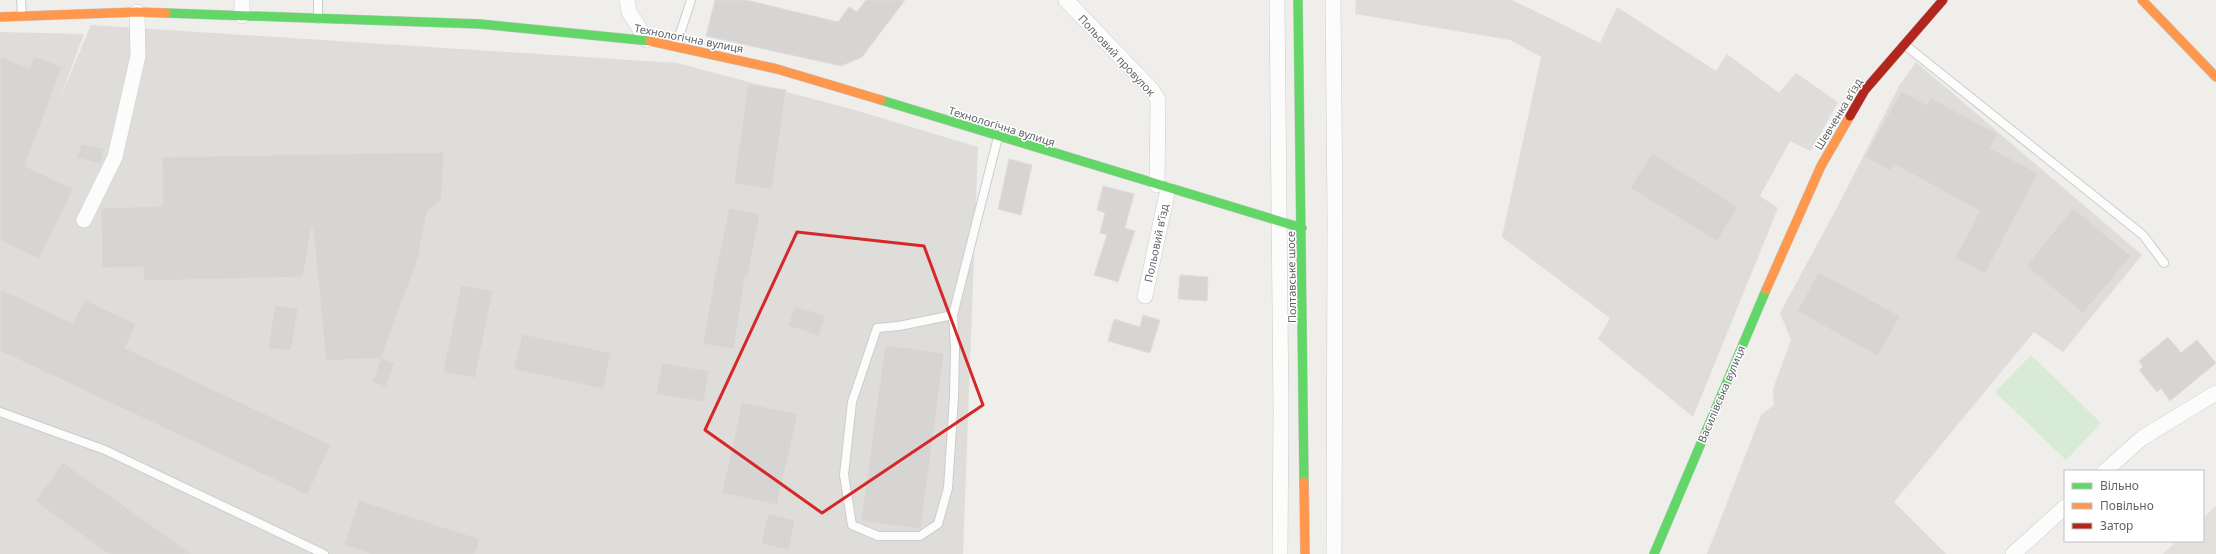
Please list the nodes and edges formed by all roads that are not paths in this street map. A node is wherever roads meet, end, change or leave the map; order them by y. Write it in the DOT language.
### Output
graph roads {
  1 [pos="21,0"];
  2 [pos="242,0"];
  3 [pos="318,0"];
  4 [pos="627,0"];
  5 [pos="691,0"];
  6 [pos="1066,0"];
  7 [pos="1277,0"];
  8 [pos="1298,0"];
  9 [pos="1333,0"];
  10 [pos="1943,0"];
  11 [pos="2142,0"];
  12 [pos="137,12"];
  13 [pos="0,16"];
  14 [pos="22,16"];
  15 [pos="242,16"];
  16 [pos="318,20"];
  17 [pos="647,40"];
  18 [pos="1904,43"];
  19 [pos="676,46"];
  20 [pos="2216,77"];
  21 [pos="998,137"];
  22 [pos="1162,187"];
  23 [pos="84,220"];
  24 [pos="1278,222"];
  25 [pos="1302,228"];
  26 [pos="1790,235"];
  27 [pos="2164,263"];
  28 [pos="1145,296"];
  29 [pos="953,315"];
  30 [pos="2216,393"];
  31 [pos="0,412"];
  32 [pos="2106,470"];
  33 [pos="2064,508"];
  34 [pos="324,554"];
  35 [pos="1280,554"];
  36 [pos="1305,554"];
  37 [pos="1334,554"];
  38 [pos="1654,554"];
  39 [pos="2013,554"];
  1 -- 14 [label="lane"];
  2 -- 15 [label="street"];
  3 -- 16 [label="lane"];
  4 -- 17 [label="street"];
  5 -- 19 [label="lane"];
  6 -- 22 [label="street, Польовий провулок"];
  7 -- 24 [label="street"];
  8 -- 25 [label="main road, Полтавське шосе"];
  9 -- 37 [label="street"];
  10 -- 18 [label="main road, Шевченка в’їзд"];
  11 -- 20 [label="main road"];
  12 -- 14 [label="main road, Технологічна вулиця"];
  12 -- 15 [label="main road, Технологічна вулиця"];
  12 -- 23 [label="street"];
  13 -- 14 [label="main road, Технологічна вулиця"];
  15 -- 16 [label="main road, Технологічна вулиця"];
  16 -- 17 [label="main road, Технологічна вулиця"];
  17 -- 19 [label="main road, Технологічна вулиця"];
  18 -- 26 [label="main road, Шевченка в’їзд"];
  18 -- 27 [label="lane"];
  19 -- 21 [label="main road, Технологічна вулиця"];
  21 -- 22 [label="main road, Технологічна вулиця"];
  21 -- 29 [label="lane"];
  22 -- 24 [label="main road, Технологічна вулиця"];
  22 -- 28 [label="street, Польовий в’їзд"];
  24 -- 25 [label="main road, Технологічна вулиця"];
  24 -- 35 [label="street"];
  25 -- 36 [label="main road, Полтавське шосе"];
  26 -- 38 [label="main road, Василівська вулиця"];
  29 -- 29 [label="lane"];
  30 -- 32 [label="street"];
  31 -- 34 [label="lane"];
  33 -- 39 [label="street"];
}
